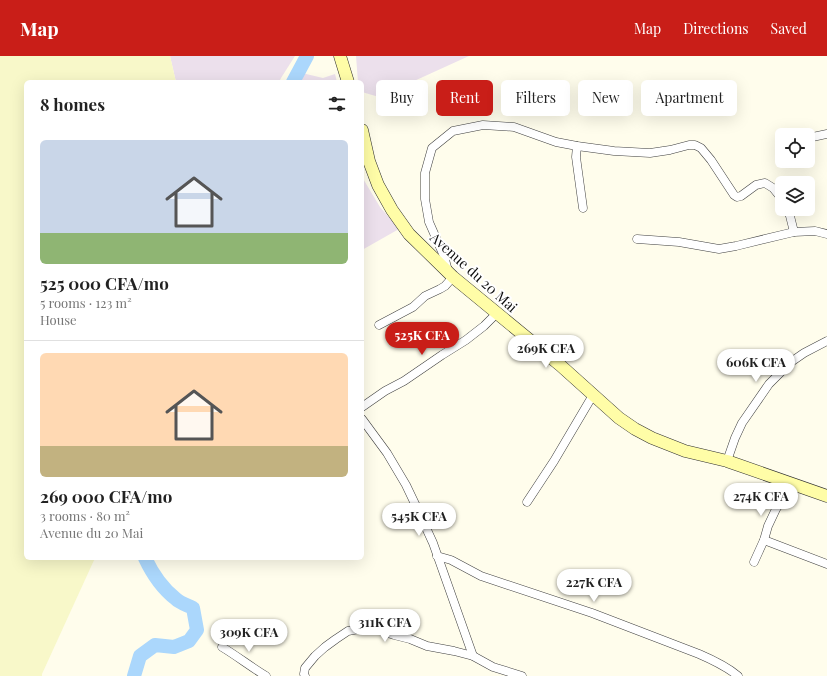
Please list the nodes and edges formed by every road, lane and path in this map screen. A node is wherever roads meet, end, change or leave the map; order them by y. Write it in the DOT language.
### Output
graph roads {
  1 [pos="340,56"];
  2 [pos="347,80"];
  3 [pos="827,134"];
  4 [pos="815,137"];
  5 [pos="364,138"];
  6 [pos="577,146"];
  7 [pos="775,190"];
  8 [pos="583,208"];
  9 [pos="790,216"];
  10 [pos="794,232"];
  11 [pos="827,234"];
  12 [pos="637,239"];
  13 [pos="451,275"];
  14 [pos="497,313"];
  15 [pos="379,325"];
  16 [pos="827,341"];
  17 [pos="755,365"];
  18 [pos="779,373"];
  19 [pos="593,395"];
  20 [pos="364,406"];
  21 [pos="364,422"];
  22 [pos="727,461"];
  23 [pos="792,484"];
  24 [pos="827,496"];
  25 [pos="527,502"];
  26 [pos="764,540"];
  27 [pos="437,556"];
  28 [pos="754,562"];
  29 [pos="827,564"];
  30 [pos="222,647"];
  31 [pos="473,656"];
  32 [pos="302,675"];
  33 [pos="266,676"];
  34 [pos="522,676"];
  35 [pos="738,676"];
  1 -- 2 [label="main road"];
  3 -- 4 [label="street"];
  5 -- 13 [label="main road, Avenue du 20 Mai"];
  6 -- 7 [label="street"];
  6 -- 8 [label="street"];
  6 -- 13 [label="street"];
  9 -- 10 [label="street"];
  10 -- 11 [label="street"];
  10 -- 12 [label="street"];
  13 -- 14 [label="main road, Avenue du 20 Mai"];
  13 -- 15 [label="street"];
  14 -- 19 [label="main road, Avenue du 20 Mai"];
  14 -- 20 [label="street"];
  16 -- 18 [label="street"];
  17 -- 18 [label="street"];
  18 -- 22 [label="street"];
  19 -- 22 [label="main road, Avenue du 20 Mai"];
  19 -- 25 [label="street"];
  21 -- 27 [label="street"];
  22 -- 23 [label="main road, Avenue du 20 Mai"];
  23 -- 24 [label="main road, Avenue du 20 Mai"];
  23 -- 26 [label="street"];
  26 -- 28 [label="street"];
  26 -- 29 [label="street"];
  27 -- 31 [label="street"];
  27 -- 35 [label="street"];
  30 -- 33 [label="street"];
  31 -- 32 [label="street"];
  31 -- 34 [label="street"];
}
